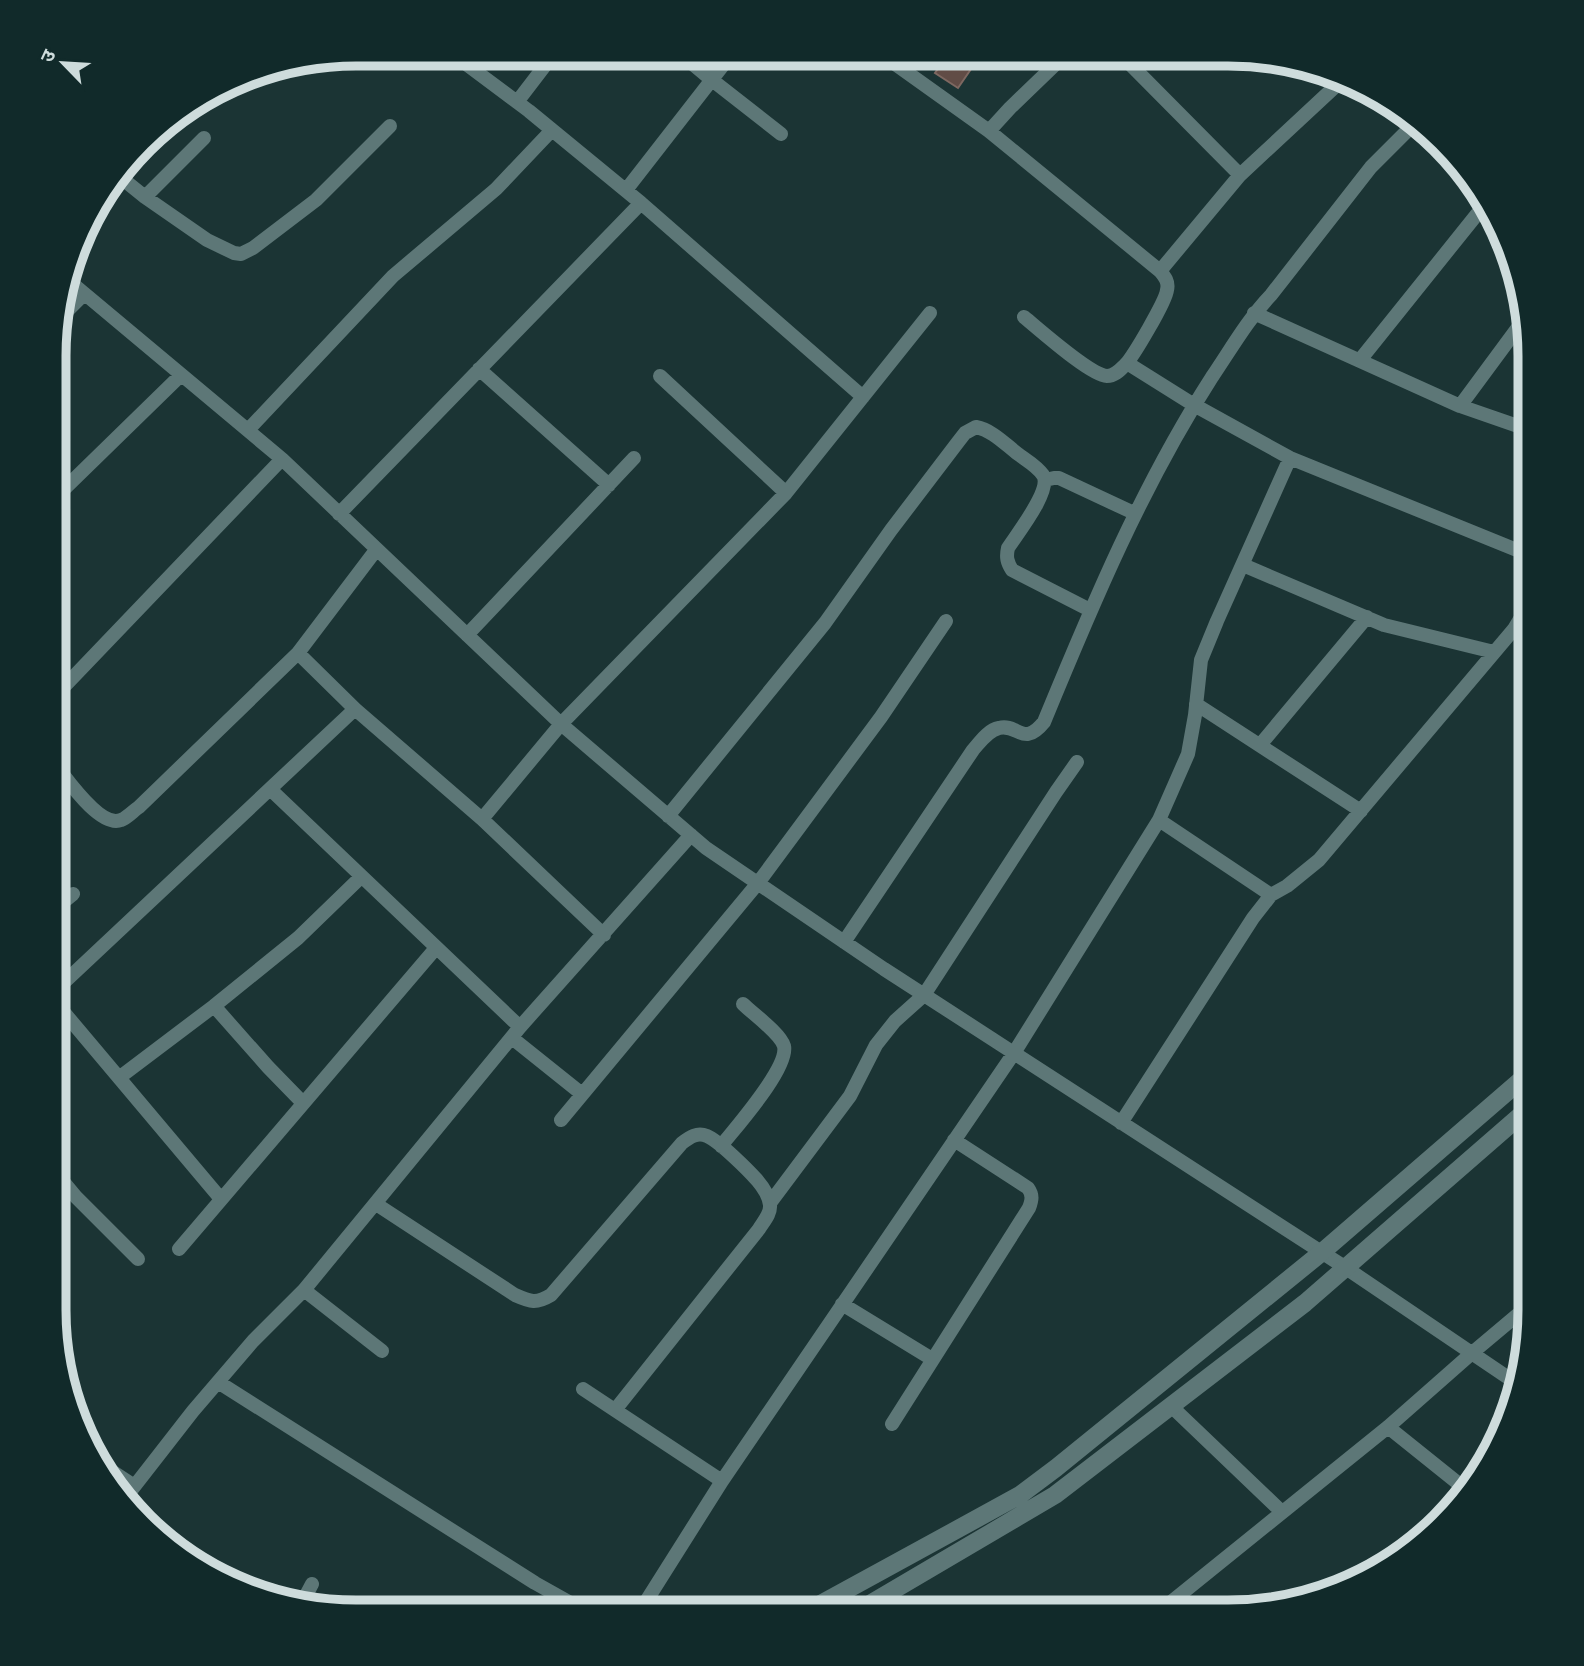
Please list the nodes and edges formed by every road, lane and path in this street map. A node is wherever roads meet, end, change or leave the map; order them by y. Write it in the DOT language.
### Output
graph roads {
  1 [pos="469,66"];
  2 [pos="545,66"];
  3 [pos="695,66"];
  4 [pos="723,66"];
  5 [pos="898,66"];
  6 [pos="1054,66"];
  7 [pos="1132,66"];
  8 [pos="712,80"];
  9 [pos="1334,87"];
  10 [pos="517,102"];
  11 [pos="390,126"];
  12 [pos="552,130"];
  13 [pos="1409,130"];
  14 [pos="989,131"];
  15 [pos="781,134"];
  16 [pos="204,138"];
  17 [pos="1240,174"];
  18 [pos="125,181"];
  19 [pos="626,190"];
  20 [pos="145,197"];
  21 [pos="641,203"];
  22 [pos="1479,212"];
  23 [pos="1160,271"];
  24 [pos="75,286"];
  25 [pos="84,294"];
  26 [pos="71,307"];
  27 [pos="930,313"];
  28 [pos="1254,313"];
  29 [pos="1024,317"];
  30 [pos="1516,331"];
  31 [pos="1360,360"];
  32 [pos="1127,363"];
  33 [pos="479,369"];
  34 [pos="181,375"];
  35 [pos="660,376"];
  36 [pos="863,397"];
  37 [pos="1195,405"];
  38 [pos="1460,406"];
  39 [pos="1518,426"];
  40 [pos="248,430"];
  41 [pos="634,458"];
  42 [pos="1290,458"];
  43 [pos="282,459"];
  44 [pos="1045,480"];
  45 [pos="609,485"];
  46 [pos="66,487"];
  47 [pos="786,492"];
  48 [pos="1134,513"];
  49 [pos="339,514"];
  50 [pos="376,550"];
  51 [pos="1518,551"];
  52 [pos="1242,565"];
  53 [pos="1090,610"];
  54 [pos="1367,617"];
  55 [pos="946,621"];
  56 [pos="1518,622"];
  57 [pos="467,635"];
  58 [pos="1494,652"];
  59 [pos="298,653"];
  60 [pos="66,685"];
  61 [pos="1196,704"];
  62 [pos="355,709"];
  63 [pos="561,724"];
  64 [pos="1259,745"];
  65 [pos="1077,762"];
  66 [pos="66,777"];
  67 [pos="270,789"];
  68 [pos="1361,811"];
  69 [pos="668,816"];
  70 [pos="482,819"];
  71 [pos="1159,820"];
  72 [pos="691,835"];
  73 [pos="361,877"];
  74 [pos="758,883"];
  75 [pos="73,894"];
  76 [pos="1271,895"];
  77 [pos="66,900"];
  78 [pos="604,935"];
  79 [pos="844,942"];
  80 [pos="436,948"];
  81 [pos="66,981"];
  82 [pos="924,995"];
  83 [pos="743,1004"];
  84 [pos="214,1006"];
  85 [pos="66,1014"];
  86 [pos="516,1032"];
  87 [pos="1014,1053"];
  88 [pos="120,1077"];
  89 [pos="1518,1083"];
  90 [pos="582,1094"];
  91 [pos="303,1103"];
  92 [pos="1518,1119"];
  93 [pos="561,1120"];
  94 [pos="1121,1123"];
  95 [pos="954,1140"];
  96 [pos="721,1146"];
  97 [pos="66,1184"];
  98 [pos="222,1199"];
  99 [pos="770,1203"];
  100 [pos="376,1204"];
  101 [pos="178,1249"];
  102 [pos="1321,1253"];
  103 [pos="138,1259"];
  104 [pos="1346,1268"];
  105 [pos="304,1290"];
  106 [pos="842,1304"];
  107 [pos="1518,1315"];
  108 [pos="382,1351"];
  109 [pos="1472,1353"];
  110 [pos="932,1359"];
  111 [pos="1509,1378"];
  112 [pos="218,1382"];
  113 [pos="583,1389"];
  114 [pos="1171,1406"];
  115 [pos="615,1410"];
  116 [pos="892,1424"];
  117 [pos="1388,1427"];
  118 [pos="722,1480"];
  119 [pos="1459,1484"];
  120 [pos="130,1491"];
  121 [pos="1282,1512"];
  122 [pos="312,1584"];
  123 [pos="306,1595"];
  124 [pos="565,1600"];
  125 [pos="647,1600"];
  126 [pos="828,1600"];
  127 [pos="877,1600"];
  128 [pos="1174,1600"];
  1 -- 10 [label="street"];
  2 -- 10 [label="street"];
  3 -- 8 [label="street"];
  4 -- 8 [label="street"];
  5 -- 14 [label="street"];
  6 -- 14 [label="street"];
  7 -- 17 [label="street"];
  8 -- 15 [label="street"];
  8 -- 19 [label="street"];
  9 -- 17 [label="street"];
  10 -- 12 [label="street"];
  11 -- 20 [label="street"];
  12 -- 19 [label="street"];
  12 -- 40 [label="street"];
  13 -- 28 [label="street"];
  14 -- 23 [label="street"];
  16 -- 20 [label="street"];
  17 -- 23 [label="street"];
  18 -- 20 [label="street"];
  19 -- 21 [label="street"];
  21 -- 33 [label="street"];
  21 -- 36 [label="street"];
  22 -- 31 [label="street"];
  23 -- 32 [label="street"];
  24 -- 25 [label="street"];
  25 -- 26 [label="street"];
  25 -- 34 [label="street"];
  27 -- 36 [label="street"];
  28 -- 31 [label="street"];
  28 -- 37 [label="street"];
  29 -- 32 [label="street"];
  30 -- 38 [label="street"];
  31 -- 38 [label="street"];
  32 -- 37 [label="street"];
  33 -- 45 [label="street"];
  33 -- 49 [label="street"];
  34 -- 40 [label="street"];
  34 -- 46 [label="street"];
  35 -- 47 [label="street"];
  36 -- 47 [label="street"];
  37 -- 42 [label="street"];
  37 -- 48 [label="street"];
  38 -- 39 [label="street"];
  40 -- 43 [label="street"];
  41 -- 45 [label="street"];
  42 -- 51 [label="street"];
  42 -- 52 [label="street"];
  43 -- 49 [label="street"];
  43 -- 60 [label="street"];
  44 -- 48 [label="street"];
  44 -- 53 [label="street"];
  44 -- 69 [label="street"];
  45 -- 57 [label="street"];
  47 -- 63 [label="street"];
  48 -- 53 [label="street"];
  49 -- 50 [label="street"];
  50 -- 57 [label="street"];
  50 -- 59 [label="street"];
  52 -- 54 [label="street"];
  52 -- 61 [label="street"];
  53 -- 79 [label="street"];
  54 -- 58 [label="street"];
  54 -- 64 [label="street"];
  55 -- 74 [label="street"];
  56 -- 58 [label="street"];
  57 -- 63 [label="street"];
  58 -- 68 [label="street"];
  59 -- 62 [label="street"];
  59 -- 66 [label="street"];
  61 -- 64 [label="street"];
  61 -- 71 [label="street"];
  62 -- 67 [label="street"];
  62 -- 70 [label="street"];
  63 -- 69 [label="street"];
  63 -- 70 [label="street"];
  64 -- 68 [label="street"];
  65 -- 82 [label="street"];
  67 -- 73 [label="street"];
  67 -- 81 [label="street"];
  68 -- 76 [label="street"];
  69 -- 72 [label="street"];
  70 -- 78 [label="street"];
  71 -- 76 [label="street"];
  71 -- 87 [label="street"];
  72 -- 74 [label="street"];
  72 -- 78 [label="street"];
  73 -- 80 [label="street"];
  73 -- 84 [label="street"];
  74 -- 79 [label="street"];
  74 -- 90 [label="street"];
  75 -- 77 [label="street"];
  76 -- 94 [label="street"];
  78 -- 86 [label="street"];
  79 -- 82 [label="street"];
  80 -- 86 [label="street"];
  80 -- 91 [label="street"];
  82 -- 87 [label="street"];
  82 -- 99 [label="street"];
  83 -- 96 [label="street"];
  84 -- 88 [label="street"];
  84 -- 91 [label="street"];
  85 -- 88 [label="street"];
  86 -- 90 [label="street"];
  86 -- 100 [label="street"];
  87 -- 94 [label="street"];
  87 -- 95 [label="street"];
  88 -- 98 [label="street"];
  89 -- 102 [label="main road"];
  90 -- 93 [label="street"];
  91 -- 98 [label="street"];
  92 -- 104 [label="main road"];
  94 -- 102 [label="street"];
  95 -- 106 [label="street"];
  95 -- 110 [label="street"];
  96 -- 99 [label="street"];
  96 -- 100 [label="street"];
  97 -- 103 [label="street"];
  98 -- 101 [label="street"];
  99 -- 115 [label="street"];
  100 -- 105 [label="street"];
  102 -- 104 [label="street"];
  102 -- 126 [label="main road"];
  104 -- 109 [label="street"];
  104 -- 114 [label="main road"];
  105 -- 108 [label="street"];
  105 -- 112 [label="street"];
  106 -- 110 [label="street"];
  106 -- 118 [label="street"];
  107 -- 109 [label="street"];
  109 -- 111 [label="street"];
  109 -- 117 [label="street"];
  110 -- 116 [label="street"];
  112 -- 120 [label="street"];
  112 -- 124 [label="street"];
  113 -- 115 [label="street"];
  114 -- 121 [label="street"];
  114 -- 127 [label="main road"];
  115 -- 118 [label="street"];
  117 -- 119 [label="street"];
  117 -- 121 [label="street"];
  118 -- 125 [label="street"];
  121 -- 128 [label="street"];
  122 -- 123 [label="street"];
}
